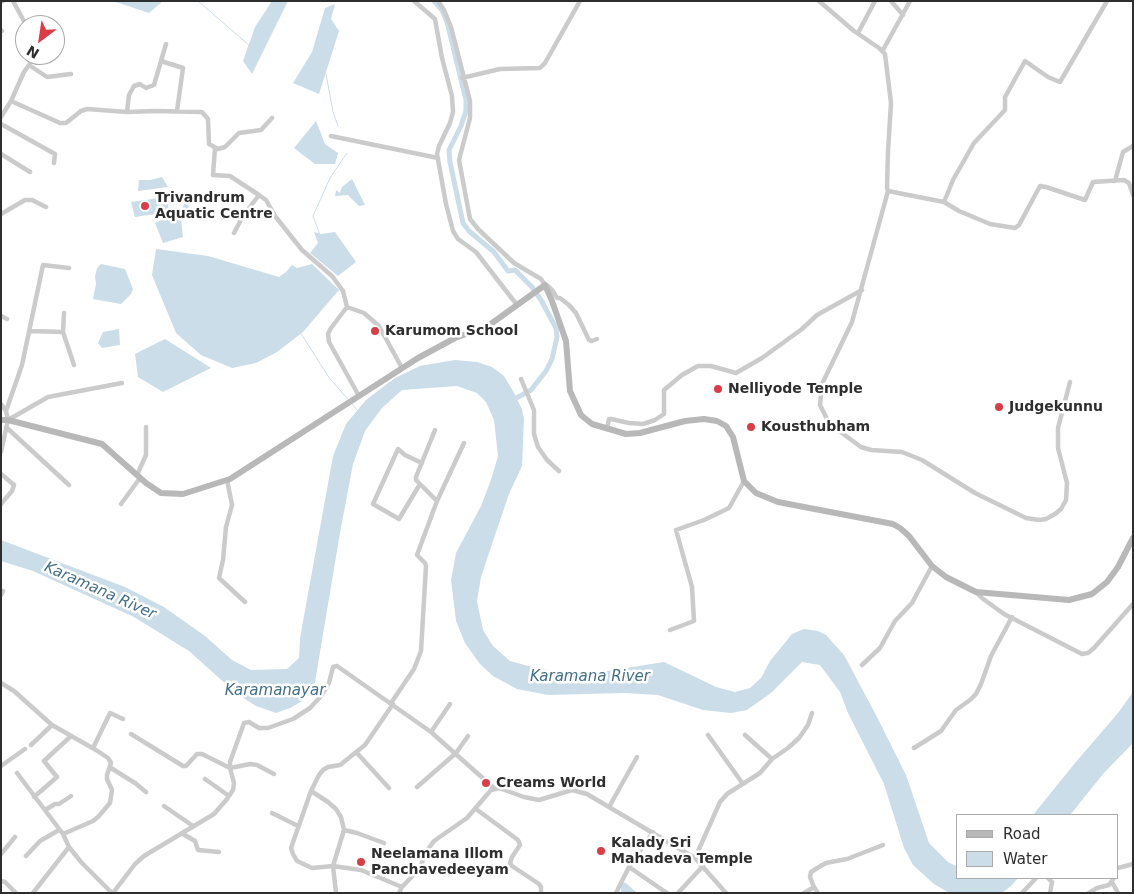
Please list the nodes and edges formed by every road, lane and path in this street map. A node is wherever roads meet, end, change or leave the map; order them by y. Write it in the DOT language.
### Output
graph roads {
  1 [pos="13,1"];
  2 [pos="414,1"];
  3 [pos="438,1"];
  4 [pos="580,1"];
  5 [pos="818,1"];
  6 [pos="875,1"];
  7 [pos="891,1"];
  8 [pos="910,1"];
  9 [pos="1107,1"];
  10 [pos="21,15"];
  11 [pos="902,15"];
  12 [pos="858,34"];
  13 [pos="166,44"];
  14 [pos="883,50"];
  15 [pos="161,61"];
  16 [pos="29,65"];
  17 [pos="71,74"];
  18 [pos="462,78"];
  19 [pos="11,101"];
  20 [pos="177,111"];
  21 [pos="127,112"];
  22 [pos="1,117"];
  23 [pos="272,118"];
  24 [pos="1,124"];
  25 [pos="331,136"];
  26 [pos="1133,146"];
  27 [pos="215,148"];
  28 [pos="1,154"];
  29 [pos="438,158"];
  30 [pos="54,163"];
  31 [pos="30,172"];
  32 [pos="1115,181"];
  33 [pos="888,191"];
  34 [pos="1132,191"];
  35 [pos="259,195"];
  36 [pos="944,202"];
  37 [pos="46,207"];
  38 [pos="1,214"];
  39 [pos="234,233"];
  40 [pos="69,268"];
  41 [pos="545,285"];
  42 [pos="862,290"];
  43 [pos="516,306"];
  44 [pos="347,307"];
  45 [pos="64,313"];
  46 [pos="1,316"];
  47 [pos="7,319"];
  48 [pos="29,331"];
  49 [pos="63,332"];
  50 [pos="597,339"];
  51 [pos="74,365"];
  52 [pos="402,368"];
  53 [pos="521,379"];
  54 [pos="1070,382"];
  55 [pos="122,383"];
  56 [pos="359,396"];
  57 [pos="1,404"];
  58 [pos="6,411"];
  59 [pos="5,420"];
  60 [pos="146,427"];
  61 [pos="6,428"];
  62 [pos="607,429"];
  63 [pos="435,430"];
  64 [pos="464,444"];
  65 [pos="1,452"];
  66 [pos="422,463"];
  67 [pos="559,471"];
  68 [pos="1,474"];
  69 [pos="138,476"];
  70 [pos="227,480"];
  71 [pos="744,481"];
  72 [pos="420,484"];
  73 [pos="69,485"];
  74 [pos="437,501"];
  75 [pos="1,504"];
  76 [pos="121,504"];
  77 [pos="1133,538"];
  78 [pos="932,566"];
  79 [pos="976,592"];
  80 [pos="246,602"];
  81 [pos="1133,604"];
  82 [pos="1012,617"];
  83 [pos="670,630"];
  84 [pos="862,665"];
  85 [pos="1,683"];
  86 [pos="392,704"];
  87 [pos="450,704"];
  88 [pos="812,713"];
  89 [pos="123,719"];
  90 [pos="52,726"];
  91 [pos="432,732"];
  92 [pos="131,734"];
  93 [pos="708,734"];
  94 [pos="745,734"];
  95 [pos="71,736"];
  96 [pos="468,736"];
  97 [pos="31,746"];
  98 [pos="93,748"];
  99 [pos="914,748"];
  100 [pos="25,749"];
  101 [pos="357,753"];
  102 [pos="456,753"];
  103 [pos="637,757"];
  104 [pos="772,759"];
  105 [pos="3,762"];
  106 [pos="111,768"];
  107 [pos="230,768"];
  108 [pos="17,773"];
  109 [pos="274,774"];
  110 [pos="204,779"];
  111 [pos="743,784"];
  112 [pos="417,787"];
  113 [pos="389,788"];
  114 [pos="495,789"];
  115 [pos="146,792"];
  116 [pos="311,792"];
  117 [pos="71,796"];
  118 [pos="229,796"];
  119 [pos="34,797"];
  120 [pos="164,806"];
  121 [pos="609,808"];
  122 [pos="476,809"];
  123 [pos="46,810"];
  124 [pos="272,813"];
  125 [pos="193,826"];
  126 [pos="298,826"];
  127 [pos="344,830"];
  128 [pos="61,832"];
  129 [pos="653,832"];
  130 [pos="183,834"];
  131 [pos="14,837"];
  132 [pos="384,843"];
  133 [pos="884,845"];
  134 [pos="69,848"];
  135 [pos="219,852"];
  136 [pos="1,854"];
  137 [pos="26,856"];
  138 [pos="695,858"];
  139 [pos="1133,864"];
  140 [pos="333,866"];
  141 [pos="703,866"];
  142 [pos="629,867"];
  143 [pos="1119,868"];
  144 [pos="1035,879"];
  145 [pos="1049,879"];
  146 [pos="1113,880"];
  147 [pos="1,881"];
  148 [pos="402,887"];
  149 [pos="814,887"];
  150 [pos="16,893"];
  151 [pos="33,893"];
  152 [pos="113,893"];
  153 [pos="336,893"];
  154 [pos="399,893"];
  155 [pos="541,893"];
  156 [pos="616,893"];
  157 [pos="667,893"];
  158 [pos="678,893"];
  159 [pos="726,893"];
  160 [pos="804,893"];
  161 [pos="818,893"];
  162 [pos="1022,893"];
  163 [pos="1050,893"];
  164 [pos="1089,893"];
  165 [pos="1118,893"];
  1 -- 10 [label="street"];
  2 -- 29 [label="street"];
  3 -- 18 [label="street"];
  4 -- 18 [label="street"];
  5 -- 12 [label="street"];
  6 -- 12 [label="street"];
  7 -- 11 [label="street"];
  8 -- 11 [label="street"];
  9 -- 36 [label="street"];
  11 -- 14 [label="street"];
  12 -- 14 [label="street"];
  13 -- 15 [label="street"];
  14 -- 33 [label="street"];
  15 -- 20 [label="street"];
  15 -- 21 [label="street"];
  16 -- 17 [label="street"];
  16 -- 19 [label="street"];
  18 -- 41 [label="street"];
  19 -- 21 [label="street"];
  19 -- 22 [label="street"];
  20 -- 21 [label="street"];
  20 -- 27 [label="street"];
  23 -- 27 [label="street"];
  24 -- 30 [label="street"];
  25 -- 29 [label="street"];
  26 -- 32 [label="street"];
  27 -- 35 [label="street"];
  28 -- 31 [label="street"];
  29 -- 43 [label="street"];
  32 -- 34 [label="street"];
  32 -- 36 [label="street"];
  33 -- 36 [label="street"];
  33 -- 42 [label="street"];
  35 -- 39 [label="street"];
  35 -- 44 [label="street"];
  37 -- 38 [label="street"];
  40 -- 48 [label="street"];
  41 -- 43 [label="main road"];
  41 -- 50 [label="street"];
  41 -- 62 [label="main road"];
  42 -- 54 [label="street"];
  42 -- 62 [label="street"];
  43 -- 52 [label="main road"];
  44 -- 52 [label="street"];
  44 -- 56 [label="street"];
  45 -- 49 [label="street"];
  46 -- 47 [label="street"];
  48 -- 49 [label="street"];
  48 -- 58 [label="street"];
  49 -- 51 [label="street"];
  52 -- 56 [label="main road"];
  53 -- 67 [label="street"];
  55 -- 59 [label="street"];
  56 -- 70 [label="main road"];
  57 -- 58 [label="street"];
  58 -- 59 [label="street"];
  59 -- 61 [label="street"];
  59 -- 69 [label="main road"];
  60 -- 69 [label="street"];
  61 -- 65 [label="street"];
  61 -- 73 [label="street"];
  62 -- 71 [label="main road"];
  63 -- 66 [label="street"];
  64 -- 74 [label="street"];
  66 -- 72 [label="street"];
  66 -- 72 [label="street"];
  68 -- 75 [label="street"];
  69 -- 70 [label="main road"];
  69 -- 76 [label="street"];
  70 -- 80 [label="street"];
  71 -- 78 [label="main road"];
  71 -- 83 [label="street"];
  72 -- 74 [label="street"];
  74 -- 86 [label="street"];
  77 -- 79 [label="main road"];
  78 -- 79 [label="main road"];
  78 -- 84 [label="street"];
  79 -- 82 [label="street"];
  81 -- 82 [label="street"];
  82 -- 99 [label="street"];
  85 -- 90 [label="street"];
  86 -- 91 [label="street"];
  86 -- 101 [label="street"];
  86 -- 107 [label="street"];
  87 -- 91 [label="street"];
  88 -- 104 [label="street"];
  89 -- 98 [label="street"];
  90 -- 95 [label="street"];
  90 -- 97 [label="street"];
  91 -- 102 [label="street"];
  92 -- 107 [label="street"];
  93 -- 111 [label="street"];
  94 -- 104 [label="street"];
  95 -- 98 [label="street"];
  95 -- 119 [label="street"];
  96 -- 102 [label="street"];
  98 -- 106 [label="street"];
  100 -- 105 [label="street"];
  101 -- 113 [label="street"];
  101 -- 116 [label="street"];
  102 -- 112 [label="street"];
  102 -- 114 [label="street"];
  103 -- 121 [label="street"];
  104 -- 111 [label="street"];
  106 -- 115 [label="street"];
  106 -- 128 [label="street"];
  107 -- 109 [label="street"];
  107 -- 118 [label="street"];
  108 -- 119 [label="street"];
  110 -- 118 [label="street"];
  111 -- 138 [label="street"];
  114 -- 121 [label="street"];
  114 -- 122 [label="street"];
  116 -- 126 [label="street"];
  116 -- 127 [label="street"];
  117 -- 123 [label="street"];
  118 -- 125 [label="street"];
  119 -- 123 [label="street"];
  120 -- 125 [label="street"];
  121 -- 129 [label="street"];
  122 -- 148 [label="street"];
  122 -- 155 [label="street"];
  123 -- 128 [label="street"];
  124 -- 126 [label="street"];
  125 -- 130 [label="street"];
  126 -- 140 [label="street"];
  127 -- 132 [label="street"];
  127 -- 140 [label="street"];
  128 -- 134 [label="street"];
  128 -- 137 [label="street"];
  129 -- 138 [label="street"];
  129 -- 142 [label="street"];
  130 -- 135 [label="street"];
  130 -- 152 [label="street"];
  131 -- 136 [label="street"];
  133 -- 149 [label="street"];
  134 -- 151 [label="street"];
  134 -- 152 [label="street"];
  138 -- 141 [label="street"];
  139 -- 143 [label="street"];
  140 -- 148 [label="street"];
  140 -- 153 [label="street"];
  141 -- 158 [label="street"];
  141 -- 159 [label="street"];
  142 -- 156 [label="street"];
  142 -- 157 [label="street"];
  144 -- 162 [label="street"];
  145 -- 163 [label="street"];
  146 -- 164 [label="street"];
  146 -- 165 [label="street"];
  147 -- 150 [label="street"];
  148 -- 154 [label="street"];
  149 -- 160 [label="street"];
  149 -- 161 [label="street"];
}
